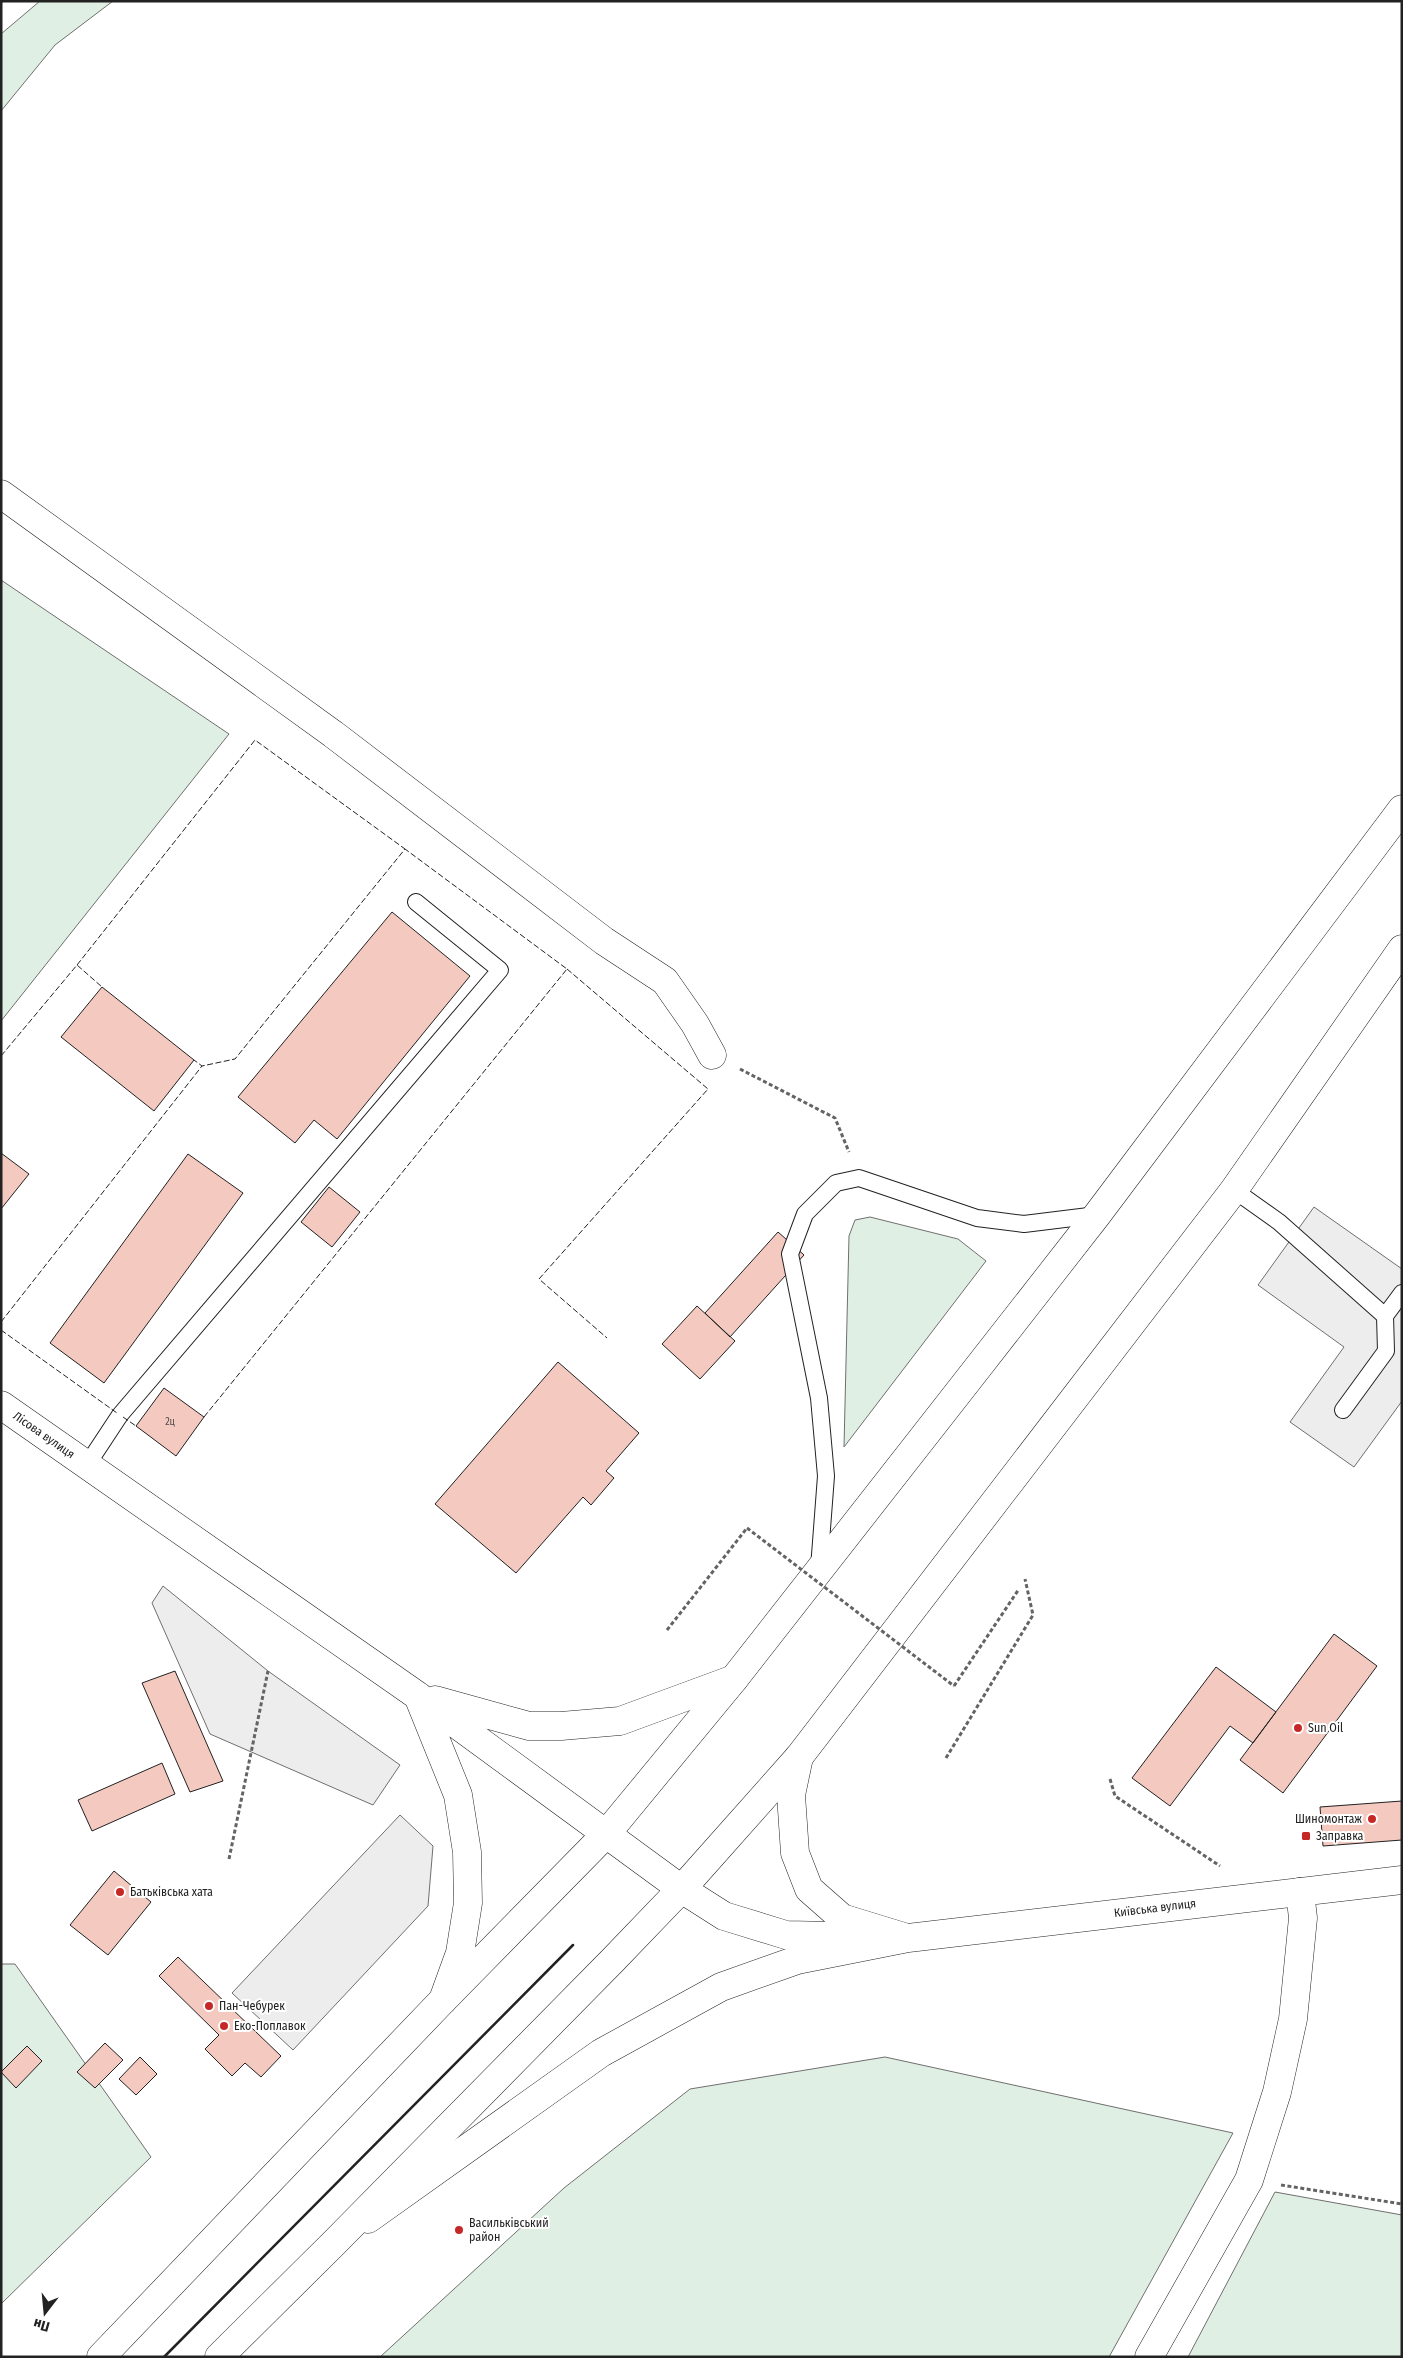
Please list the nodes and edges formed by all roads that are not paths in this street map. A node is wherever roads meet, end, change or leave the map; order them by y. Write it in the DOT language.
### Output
graph roads {
  1 [pos="1,494"];
  2 [pos="1402,809"];
  3 [pos="416,902"];
  4 [pos="1402,949"];
  5 [pos="712,1055"];
  6 [pos="1234,1190"];
  7 [pos="1097,1215"];
  8 [pos="1402,1293"];
  9 [pos="1385,1316"];
  10 [pos="1,1406"];
  11 [pos="1343,1410"];
  12 [pos="87,1465"];
  13 [pos="818,1571"];
  14 [pos="734,1679"];
  15 [pos="418,1696"];
  16 [pos="799,1758"];
  17 [pos="607,1833"];
  18 [pos="1402,1880"];
  19 [pos="680,1888"];
  20 [pos="1300,1892"];
  21 [pos="908,1938"];
  22 [pos="444,2000"];
  23 [pos="335,2242"];
  24 [pos="101,2357"];
  25 [pos="218,2357"];
  26 [pos="1149,2357"];
  1 -- 5 [label="main road"];
  2 -- 7 [label="main road"];
  3 -- 12 [label="lane"];
  4 -- 6 [label="main road"];
  6 -- 9 [label="lane"];
  6 -- 16 [label="main road"];
  7 -- 13 [label="main road"];
  7 -- 13 [label="lane"];
  8 -- 9 [label="lane"];
  9 -- 11 [label="lane"];
  10 -- 12 [label="main road, Лісова вулиця"];
  12 -- 15 [label="main road, Лісова вулиця"];
  13 -- 14 [label="main road"];
  14 -- 15 [label="main road"];
  14 -- 17 [label="main road"];
  15 -- 17 [label="main road, Лісова вулиця"];
  15 -- 22 [label="main road"];
  16 -- 19 [label="main road"];
  16 -- 21 [label="main road"];
  17 -- 19 [label="main road, Лісова вулиця"];
  17 -- 22 [label="main road"];
  18 -- 20 [label="main road, Київська вулиця"];
  19 -- 21 [label="main road, Лісова вулиця"];
  19 -- 23 [label="main road"];
  20 -- 21 [label="main road, Київська вулиця"];
  20 -- 26 [label="main road"];
  21 -- 23 [label="main road"];
  22 -- 24 [label="main road"];
  23 -- 25 [label="main road"];
}
